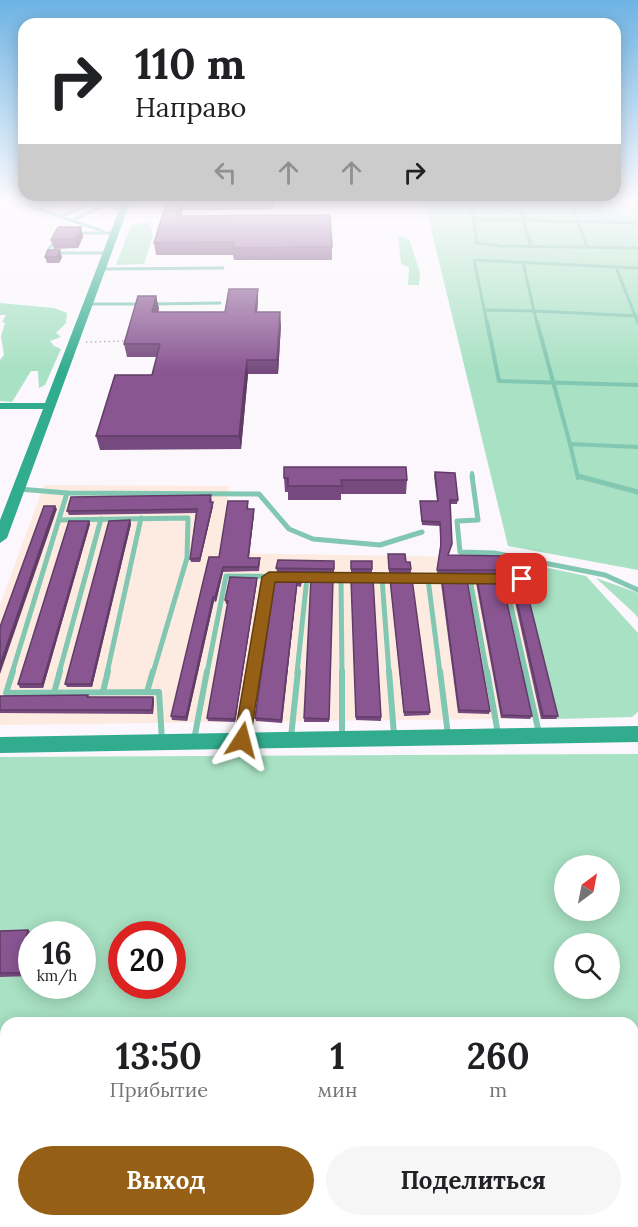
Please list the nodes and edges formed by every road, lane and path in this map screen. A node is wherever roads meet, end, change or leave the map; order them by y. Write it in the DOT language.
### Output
graph roads {
  1 [pos="106,257"];
  2 [pos="523,262"];
  3 [pos="616,267"];
  4 [pos="103,268"];
  5 [pos="223,268"];
  6 [pos="638,268"];
  7 [pos="220,303"];
  8 [pos="89,304"];
  9 [pos="484,309"];
  10 [pos="534,311"];
  11 [pos="637,316"];
  12 [pos="638,323"];
  13 [pos="129,341"];
  14 [pos="75,342"];
  15 [pos="553,383"];
  16 [pos="638,385"];
  17 [pos="0,406"];
  18 [pos="50,406"];
  19 [pos="570,444"];
  20 [pos="638,447"];
  21 [pos="472,473"];
  22 [pos="19,489"];
  23 [pos="638,492"];
  24 [pos="68,493"];
  25 [pos="141,518"];
  26 [pos="101,519"];
  27 [pos="59,520"];
  28 [pos="422,532"];
  29 [pos="0,538"];
  30 [pos="528,560"];
  31 [pos="269,577"];
  32 [pos="307,577"];
  33 [pos="341,578"];
  34 [pos="382,578"];
  35 [pos="428,579"];
  36 [pos="470,579"];
  37 [pos="505,580"];
  38 [pos="638,590"];
  39 [pos="147,692"];
  40 [pos="54,693"];
  41 [pos="103,693"];
  42 [pos="638,734"];
  43 [pos="539,735"];
  44 [pos="448,736"];
  45 [pos="498,736"];
  46 [pos="394,737"];
  47 [pos="342,738"];
  48 [pos="242,740"];
  49 [pos="291,740"];
  50 [pos="194,741"];
  51 [pos="162,742"];
  52 [pos="0,745"];
  1 -- 4 [label="main road"];
  2 -- 3 [label="lane"];
  2 -- 9 [label="lane"];
  2 -- 10 [label="lane"];
  3 -- 6 [label="lane"];
  3 -- 11 [label="lane"];
  4 -- 5 [label="lane"];
  4 -- 8 [label="main road"];
  7 -- 8 [label="lane"];
  8 -- 14 [label="main road"];
  9 -- 10 [label="lane"];
  9 -- 15 [label="lane"];
  10 -- 11 [label="lane"];
  10 -- 15 [label="lane"];
  11 -- 12 [label="lane"];
  13 -- 14 [label="path"];
  14 -- 18 [label="main road"];
  15 -- 16 [label="lane"];
  15 -- 19 [label="lane"];
  17 -- 18 [label="main road"];
  18 -- 22 [label="main road"];
  19 -- 20 [label="lane"];
  19 -- 23 [label="lane"];
  21 -- 30 [label="lane"];
  22 -- 24 [label="lane"];
  22 -- 29 [label="main road"];
  24 -- 27 [label="lane"];
  24 -- 28 [label="lane"];
  25 -- 26 [label="lane"];
  25 -- 39 [label="lane"];
  25 -- 41 [label="lane"];
  26 -- 27 [label="lane"];
  26 -- 40 [label="lane"];
  27 -- 40 [label="lane"];
  30 -- 37 [label="lane"];
  30 -- 38 [label="lane"];
  31 -- 32 [label="lane"];
  31 -- 48 [label="lane"];
  31 -- 50 [label="lane"];
  32 -- 33 [label="lane"];
  32 -- 49 [label="lane"];
  33 -- 34 [label="lane"];
  33 -- 47 [label="lane"];
  34 -- 35 [label="lane"];
  34 -- 46 [label="lane"];
  35 -- 36 [label="lane"];
  35 -- 44 [label="lane"];
  36 -- 37 [label="lane"];
  36 -- 45 [label="lane"];
  37 -- 43 [label="lane"];
  39 -- 41 [label="lane"];
  39 -- 51 [label="lane"];
  40 -- 41 [label="lane"];
  42 -- 43 [label="main road"];
  43 -- 45 [label="main road"];
  44 -- 45 [label="main road"];
  44 -- 46 [label="main road"];
  46 -- 47 [label="main road"];
  47 -- 49 [label="main road"];
  48 -- 49 [label="main road"];
  48 -- 50 [label="main road"];
  50 -- 51 [label="main road"];
  51 -- 52 [label="main road"];
}
